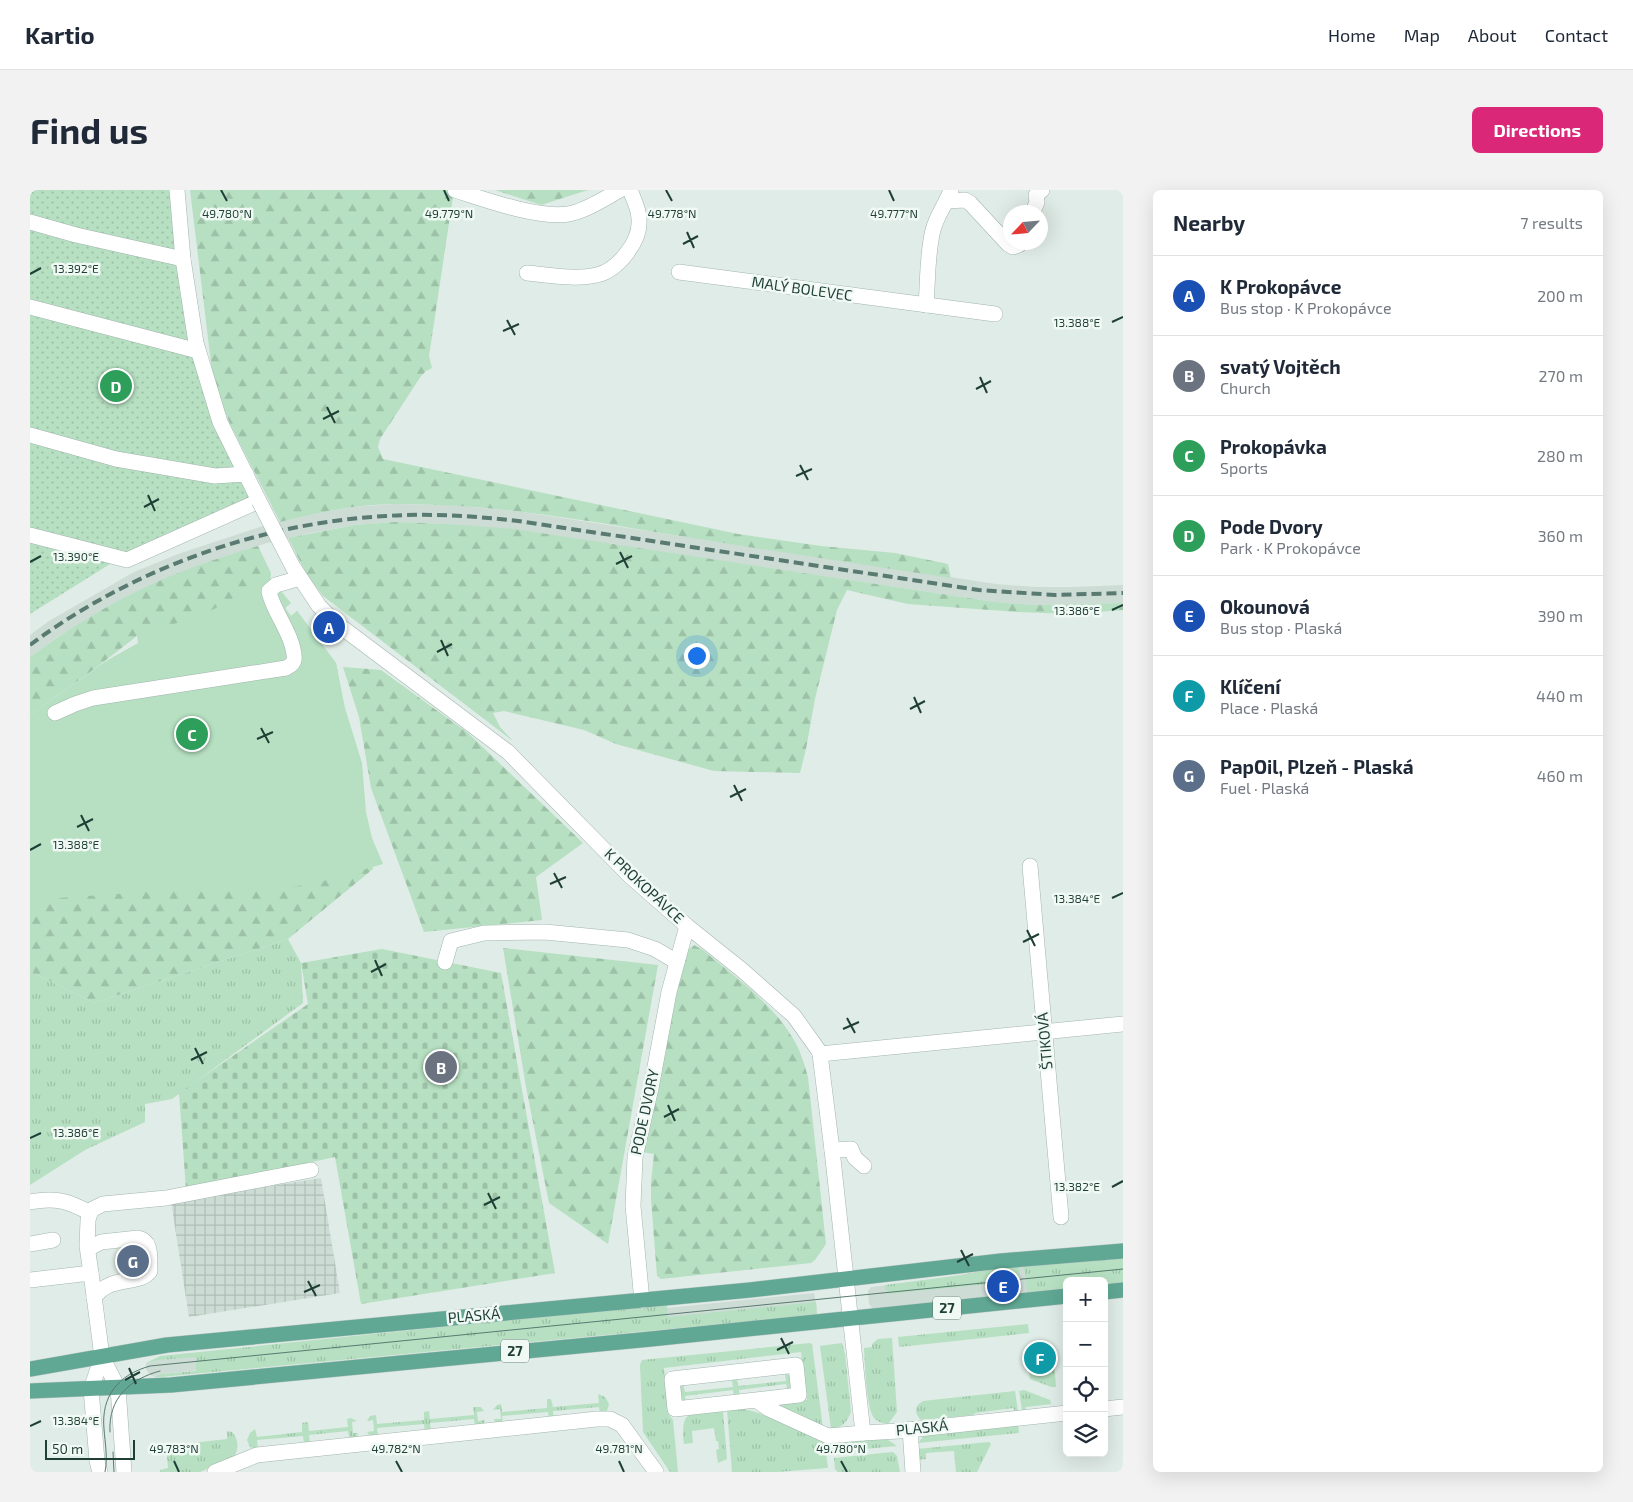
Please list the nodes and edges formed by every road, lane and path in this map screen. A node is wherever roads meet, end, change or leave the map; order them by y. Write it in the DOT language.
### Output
graph roads {
  1 [pos="177,190"];
  2 [pos="455,190"];
  3 [pos="620,190"];
  4 [pos="630,190"];
  5 [pos="1038,192"];
  6 [pos="949,196"];
  7 [pos="1036,205"];
  8 [pos="30,222"];
  9 [pos="1003,239"];
  10 [pos="183,259"];
  11 [pos="679,272"];
  12 [pos="527,273"];
  13 [pos="926,305"];
  14 [pos="30,307"];
  15 [pos="995,314"];
  16 [pos="198,351"];
  17 [pos="30,435"];
  18 [pos="246,474"];
  19 [pos="256,502"];
  20 [pos="30,535"];
  21 [pos="296,572"];
  22 [pos="55,713"];
  23 [pos="1030,866"];
  24 [pos="687,926"];
  25 [pos="445,962"];
  26 [pos="677,962"];
  27 [pos="1123,1024"];
  28 [pos="1044,1032"];
  29 [pos="820,1054"];
  30 [pos="832,1150"];
  31 [pos="864,1166"];
  32 [pos="311,1170"];
  33 [pos="30,1202"];
  34 [pos="90,1213"];
  35 [pos="1061,1217"];
  36 [pos="53,1240"];
  37 [pos="30,1244"];
  38 [pos="88,1249"];
  39 [pos="1123,1251"];
  40 [pos="91,1273"];
  41 [pos="847,1279"];
  42 [pos="30,1280"];
  43 [pos="1123,1290"];
  44 [pos="1108,1292"];
  45 [pos="1063,1296"];
  46 [pos="94,1298"];
  47 [pos="642,1301"];
  48 [pos="850,1317"];
  49 [pos="102,1357"];
  50 [pos="30,1369"];
  51 [pos="91,1388"];
  52 [pos="118,1388"];
  53 [pos="30,1391"];
  54 [pos="756,1400"];
  55 [pos="1123,1407"];
  56 [pos="1108,1409"];
  57 [pos="1063,1413"];
  58 [pos="910,1429"];
  59 [pos="863,1432"];
  60 [pos="97,1468"];
  61 [pos="124,1472"];
  62 [pos="215,1472"];
  63 [pos="656,1472"];
  64 [pos="913,1472"];
  1 -- 10 [label="street, K PROKOPÁVCE"];
  2 -- 3 [label="street"];
  4 -- 12 [label="street"];
  5 -- 7 [label="street"];
  6 -- 9 [label="street"];
  6 -- 13 [label="street"];
  8 -- 10 [label="street"];
  10 -- 16 [label="street, K PROKOPÁVCE"];
  11 -- 13 [label="street, MALÝ BOLEVEC"];
  13 -- 15 [label="street, MALÝ BOLEVEC"];
  14 -- 16 [label="street"];
  16 -- 18 [label="street, K PROKOPÁVCE"];
  17 -- 18 [label="street"];
  18 -- 19 [label="street, K PROKOPÁVCE"];
  19 -- 20 [label="street"];
  19 -- 21 [label="street, K PROKOPÁVCE, bridge"];
  21 -- 22 [label="street"];
  21 -- 24 [label="street, K PROKOPÁVCE"];
  23 -- 28 [label="street, ŠTIKOVÁ"];
  24 -- 26 [label="street, PODE DVORY"];
  24 -- 29 [label="street, K PROKOPÁVCE"];
  25 -- 26 [label="street"];
  26 -- 47 [label="street, PODE DVORY"];
  27 -- 28 [label="street"];
  28 -- 29 [label="street"];
  28 -- 35 [label="street, ŠTIKOVÁ"];
  29 -- 30 [label="street, K PROKOPÁVCE"];
  30 -- 31 [label="street"];
  30 -- 41 [label="street, K PROKOPÁVCE"];
  32 -- 34 [label="street"];
  33 -- 34 [label="street"];
  34 -- 38 [label="street"];
  36 -- 37 [label="street"];
  38 -- 40 [label="street"];
  38 -- 46 [label="street"];
  39 -- 41 [label="main road, PLASKÁ"];
  40 -- 42 [label="street"];
  40 -- 46 [label="street"];
  41 -- 47 [label="main road, PLASKÁ"];
  41 -- 48 [label="street"];
  43 -- 44 [label="main road"];
  45 -- 48 [label="main road, 27"];
  46 -- 49 [label="street"];
  47 -- 49 [label="main road, PLASKÁ"];
  48 -- 52 [label="main road, 27"];
  48 -- 59 [label="street"];
  49 -- 50 [label="main road, PLASKÁ"];
  49 -- 51 [label="street"];
  49 -- 52 [label="street"];
  51 -- 52 [label="main road, 27"];
  51 -- 53 [label="main road, 27"];
  51 -- 60 [label="street"];
  52 -- 61 [label="street"];
  54 -- 54 [label="street"];
  54 -- 59 [label="street, PLASKÁ"];
  55 -- 56 [label="street"];
  57 -- 58 [label="street, PLASKÁ"];
  58 -- 59 [label="street, PLASKÁ"];
  58 -- 64 [label="street"];
  62 -- 63 [label="street"];
}
